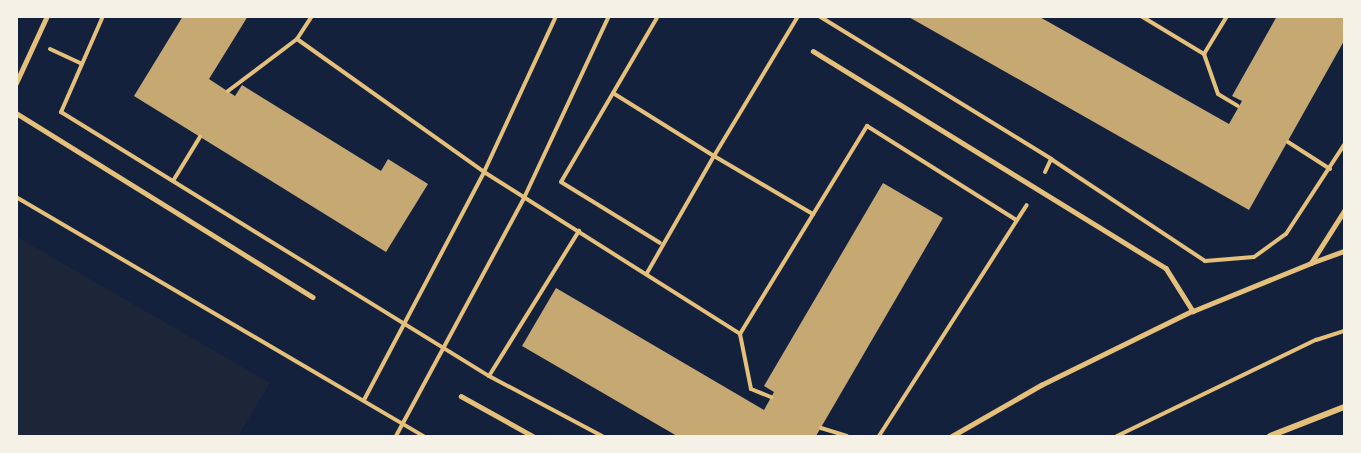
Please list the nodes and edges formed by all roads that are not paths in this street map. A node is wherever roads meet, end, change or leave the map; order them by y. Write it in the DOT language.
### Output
graph roads {
  1 [pos="47,16"];
  2 [pos="813,51"];
  3 [pos="16,83"];
  4 [pos="16,113"];
  5 [pos="1344,211"];
  6 [pos="1344,251"];
  7 [pos="1311,263"];
  8 [pos="313,297"];
  9 [pos="1193,311"];
  10 [pos="461,396"];
  11 [pos="1344,407"];
  12 [pos="533,436"];
  13 [pos="954,436"];
  14 [pos="1270,436"];
  1 -- 3 [label="lane"];
  2 -- 9 [label="lane"];
  4 -- 8 [label="lane"];
  5 -- 7 [label="lane"];
  6 -- 7 [label="lane"];
  7 -- 9 [label="lane"];
  9 -- 13 [label="lane"];
  10 -- 12 [label="lane"];
  11 -- 14 [label="street"];
}
